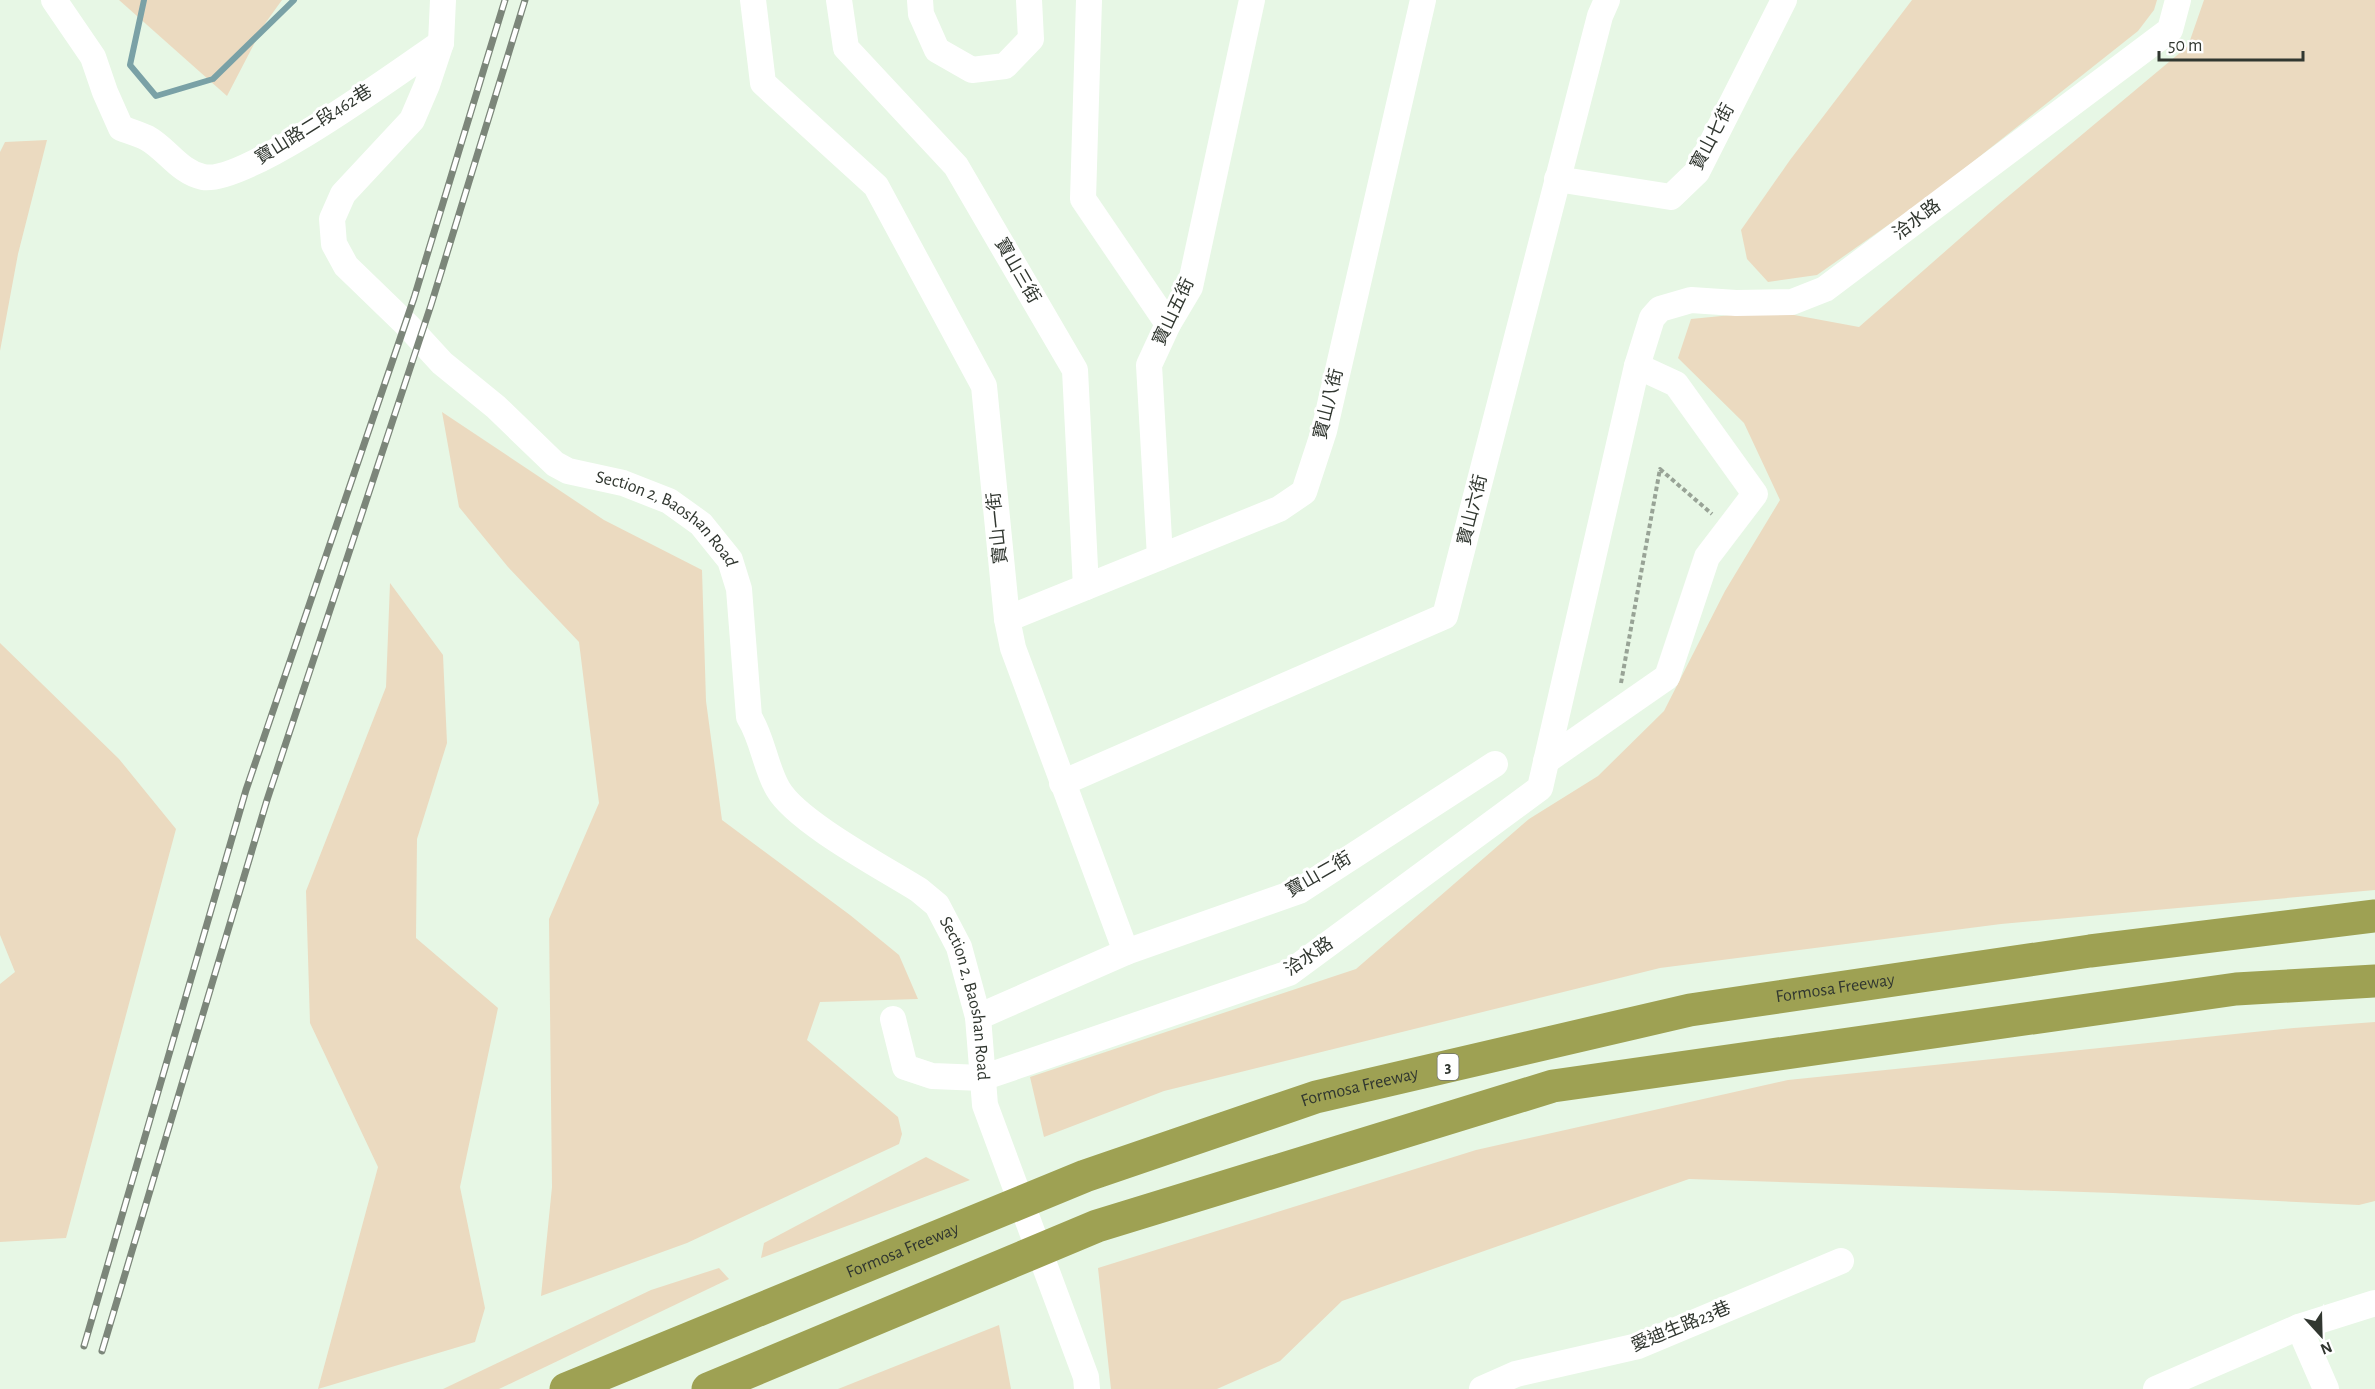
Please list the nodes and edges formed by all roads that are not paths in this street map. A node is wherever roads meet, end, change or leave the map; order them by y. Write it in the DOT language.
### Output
graph roads {
  1 [pos="54,0"];
  2 [pos="442,0"];
  3 [pos="753,0"];
  4 [pos="839,0"];
  5 [pos="920,0"];
  6 [pos="1029,0"];
  7 [pos="1089,0"];
  8 [pos="1252,0"];
  9 [pos="1423,0"];
  10 [pos="1608,0"];
  11 [pos="1784,0"];
  12 [pos="2178,0"];
  13 [pos="441,43"];
  14 [pos="1557,179"];
  15 [pos="1168,324"];
  16 [pos="1637,366"];
  17 [pos="1160,557"];
  18 [pos="1086,587"];
  19 [pos="1007,619"];
  20 [pos="1545,761"];
  21 [pos="1495,764"];
  22 [pos="1062,783"];
  23 [pos="2375,916"];
  24 [pos="1126,952"];
  25 [pos="2375,981"];
  26 [pos="978,1017"];
  27 [pos="893,1019"];
  28 [pos="982,1078"];
  29 [pos="1841,1261"];
  30 [pos="2375,1303"];
  31 [pos="2299,1327"];
  32 [pos="566,1389"];
  33 [pos="708,1389"];
  34 [pos="1087,1389"];
  35 [pos="1482,1389"];
  36 [pos="2156,1389"];
  37 [pos="2325,1389"];
  1 -- 13 [label="street, 寶山路二段462巷"];
  2 -- 13 [label="street, Section 2, Baoshan Road"];
  3 -- 19 [label="street, 寶山一街"];
  4 -- 18 [label="street, 寶山三街"];
  5 -- 6 [label="street"];
  7 -- 15 [label="street"];
  8 -- 15 [label="street, 寶山五街"];
  9 -- 17 [label="street, 寶山八街"];
  10 -- 14 [label="street, 寶山六街"];
  11 -- 14 [label="street, 寶山七街"];
  12 -- 16 [label="street, 洽水路"];
  13 -- 26 [label="street, Section 2, Baoshan Road"];
  14 -- 22 [label="street, 寶山六街"];
  15 -- 17 [label="street, 寶山五街"];
  16 -- 20 [label="street, 洽水路"];
  16 -- 20 [label="street"];
  17 -- 18 [label="street, 寶山八街"];
  18 -- 19 [label="street, 寶山八街"];
  19 -- 22 [label="street, 寶山一街"];
  20 -- 28 [label="street, 洽水路"];
  21 -- 24 [label="street, 寶山二街"];
  22 -- 24 [label="street, 寶山一街"];
  23 -- 32 [label="highway, Formosa Freeway / 3"];
  24 -- 26 [label="street"];
  25 -- 33 [label="highway"];
  26 -- 28 [label="street, Section 2, Baoshan Road"];
  27 -- 28 [label="street"];
  28 -- 34 [label="street, Section 2, Baoshan Road"];
  29 -- 35 [label="street, 愛迪生路23巷"];
  30 -- 31 [label="street"];
  31 -- 36 [label="street"];
  31 -- 37 [label="street"];
}
